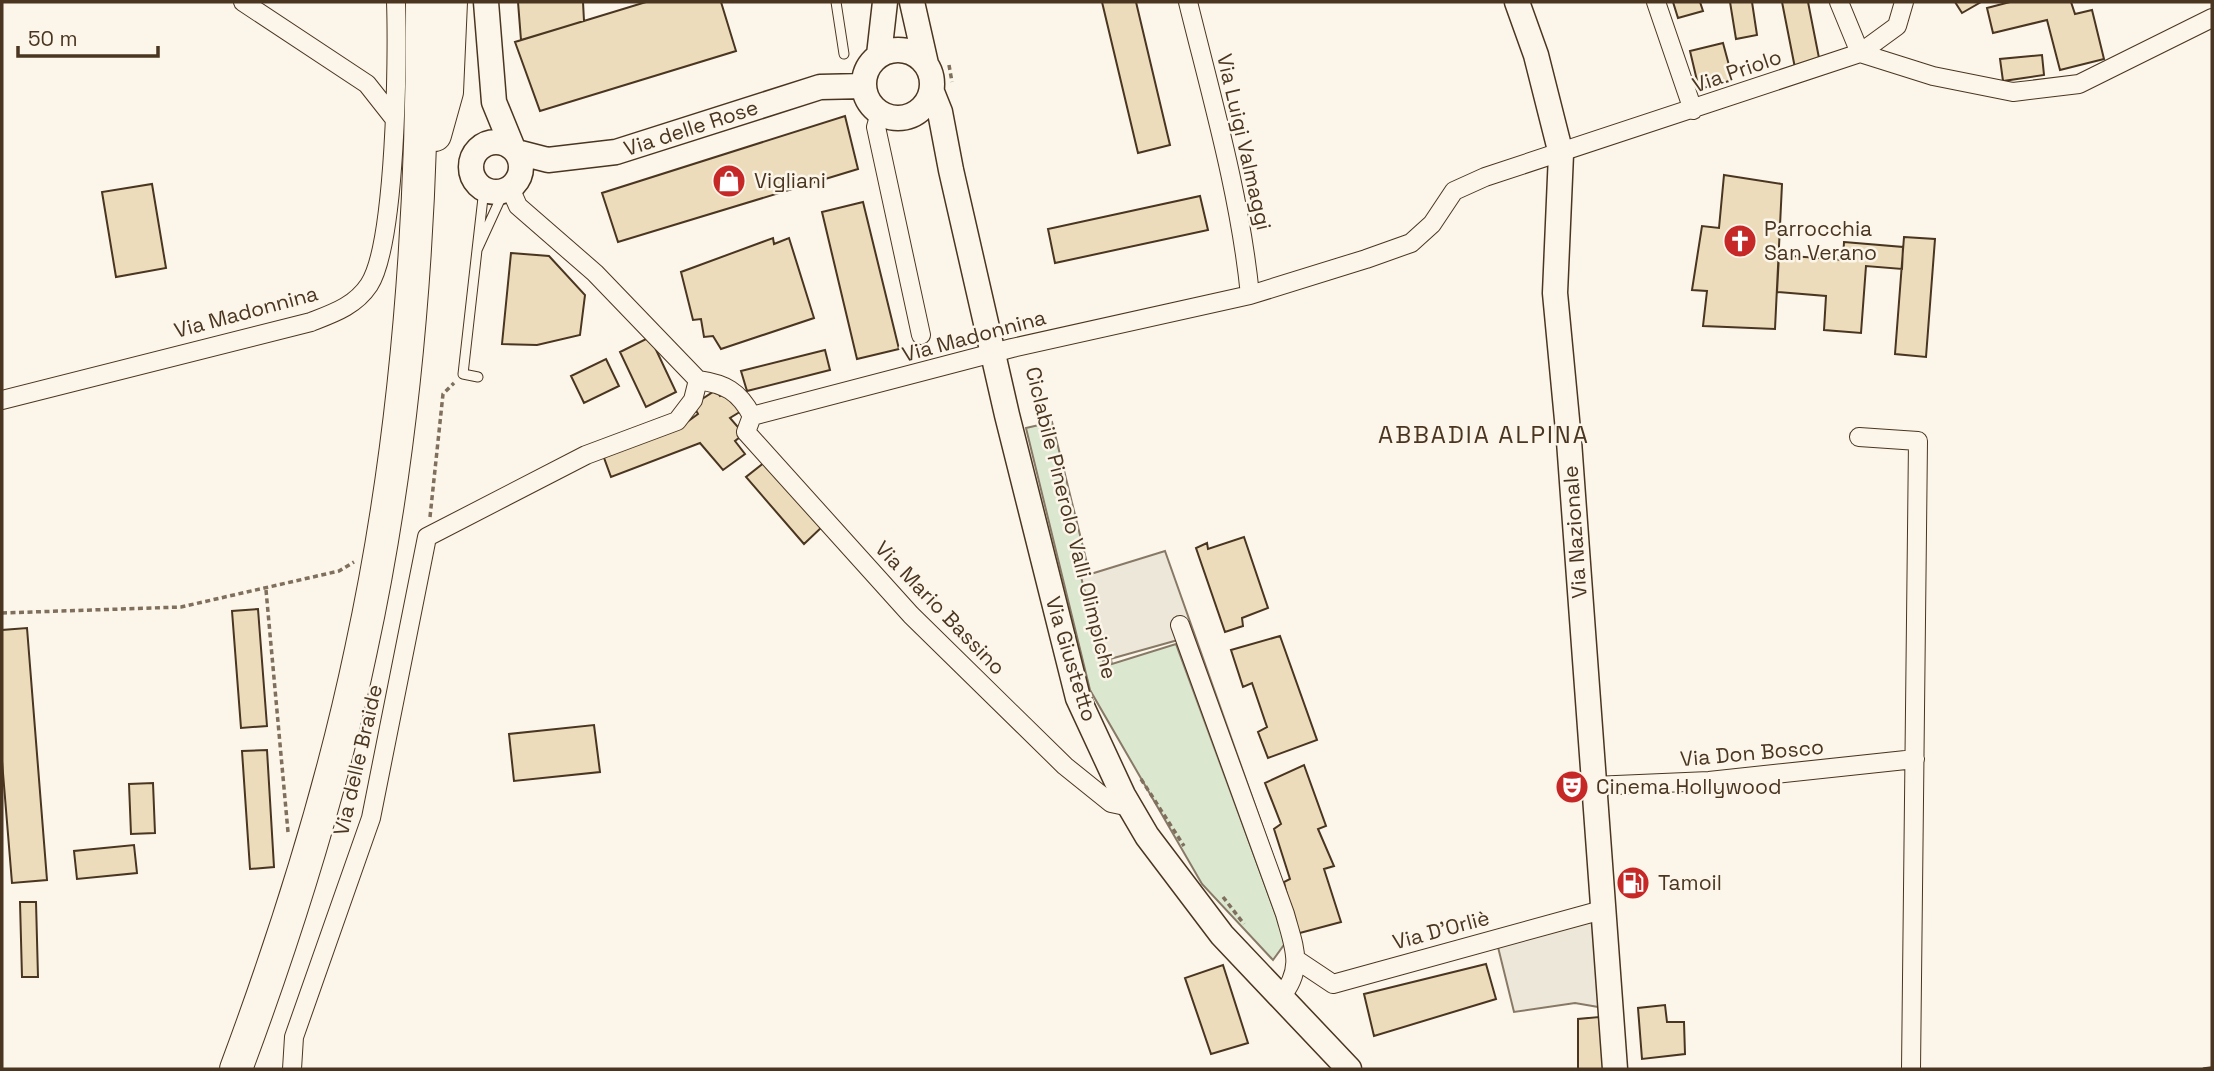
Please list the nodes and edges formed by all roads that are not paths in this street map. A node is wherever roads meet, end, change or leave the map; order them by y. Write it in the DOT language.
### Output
graph roads {
  1 [pos="243,2"];
  2 [pos="396,2"];
  3 [pos="422,2"];
  4 [pos="436,2"];
  5 [pos="451,2"];
  6 [pos="486,2"];
  7 [pos="836,2"];
  8 [pos="885,2"];
  9 [pos="912,2"];
  10 [pos="1188,2"];
  11 [pos="1517,2"];
  12 [pos="1656,2"];
  13 [pos="1839,2"];
  14 [pos="1904,2"];
  15 [pos="2212,18"];
  16 [pos="1860,53"];
  17 [pos="844,54"];
  18 [pos="879,55"];
  19 [pos="926,64"];
  20 [pos="864,86"];
  21 [pos="932,92"];
  22 [pos="1693,110"];
  23 [pos="880,113"];
  24 [pos="393,117"];
  25 [pos="909,117"];
  26 [pos="435,135"];
  27 [pos="514,149"];
  28 [pos="616,152"];
  29 [pos="1561,154"];
  30 [pos="951,170"];
  31 [pos="503,187"];
  32 [pos="477,250"];
  33 [pos="1250,295"];
  34 [pos="921,335"];
  35 [pos="993,354"];
  36 [pos="478,377"];
  37 [pos="698,380"];
  38 [pos="2,400"];
  39 [pos="752,415"];
  40 [pos="1859,437"];
  41 [pos="1180,625"];
  42 [pos="1915,759"];
  43 [pos="1593,786"];
  44 [pos="1130,807"];
  45 [pos="1602,910"];
  46 [pos="1297,960"];
  47 [pos="1280,998"];
  48 [pos="236,1069"];
  49 [pos="256,1069"];
  50 [pos="292,1069"];
  51 [pos="1349,1069"];
  52 [pos="1615,1069"];
  53 [pos="1911,1069"];
  1 -- 24 [label="street"];
  2 -- 24 [label="street, Via Madonnina"];
  3 -- 48 [label="highway"];
  4 -- 26 [label="highway"];
  5 -- 26 [label="highway"];
  6 -- 27 [label="street"];
  7 -- 17 [label="lane"];
  8 -- 18 [label="street"];
  9 -- 19 [label="street"];
  10 -- 33 [label="street, Via Luigi Valmaggi"];
  11 -- 29 [label="street, Via Nazionale"];
  12 -- 22 [label="street"];
  13 -- 16 [label="street"];
  14 -- 16 [label="street, Via Priolo"];
  15 -- 16 [label="street"];
  16 -- 22 [label="street, Via Priolo"];
  18 -- 19 [label="street"];
  18 -- 20 [label="street"];
  19 -- 21 [label="street"];
  20 -- 23 [label="street"];
  20 -- 28 [label="street, Via delle Rose"];
  21 -- 25 [label="street"];
  21 -- 30 [label="street, Via Giustetto"];
  22 -- 29 [label="street, Via Priolo"];
  23 -- 25 [label="street"];
  23 -- 34 [label="street"];
  24 -- 38 [label="street, Via Madonnina"];
  25 -- 30 [label="street, Via Giustetto"];
  26 -- 49 [label="highway"];
  27 -- 28 [label="street, Via delle Rose"];
  27 -- 31 [label="street"];
  27 -- 31 [label="street, Via delle Rose"];
  28 -- 31 [label="street"];
  29 -- 33 [label="street, Via Madonnina"];
  29 -- 43 [label="street, Via Nazionale"];
  30 -- 35 [label="street, Via Giustetto"];
  31 -- 32 [label="lane"];
  31 -- 32 [label="lane"];
  31 -- 37 [label="street"];
  32 -- 36 [label="lane"];
  33 -- 35 [label="street, Via Madonnina"];
  35 -- 39 [label="street, Via Madonnina"];
  35 -- 44 [label="street, Via Giustetto"];
  37 -- 39 [label="street"];
  37 -- 50 [label="street, Via delle Braide"];
  39 -- 44 [label="street, Via Mario Bassino"];
  40 -- 42 [label="street"];
  41 -- 46 [label="street"];
  42 -- 43 [label="street, Via Don Bosco"];
  42 -- 53 [label="street"];
  43 -- 45 [label="street, Via Nazionale"];
  44 -- 47 [label="street, Via Giustetto"];
  45 -- 46 [label="street, Via D'Orliè"];
  45 -- 52 [label="street, Via Nazionale"];
  46 -- 47 [label="street"];
  47 -- 51 [label="street, Via Giustetto"];
}
